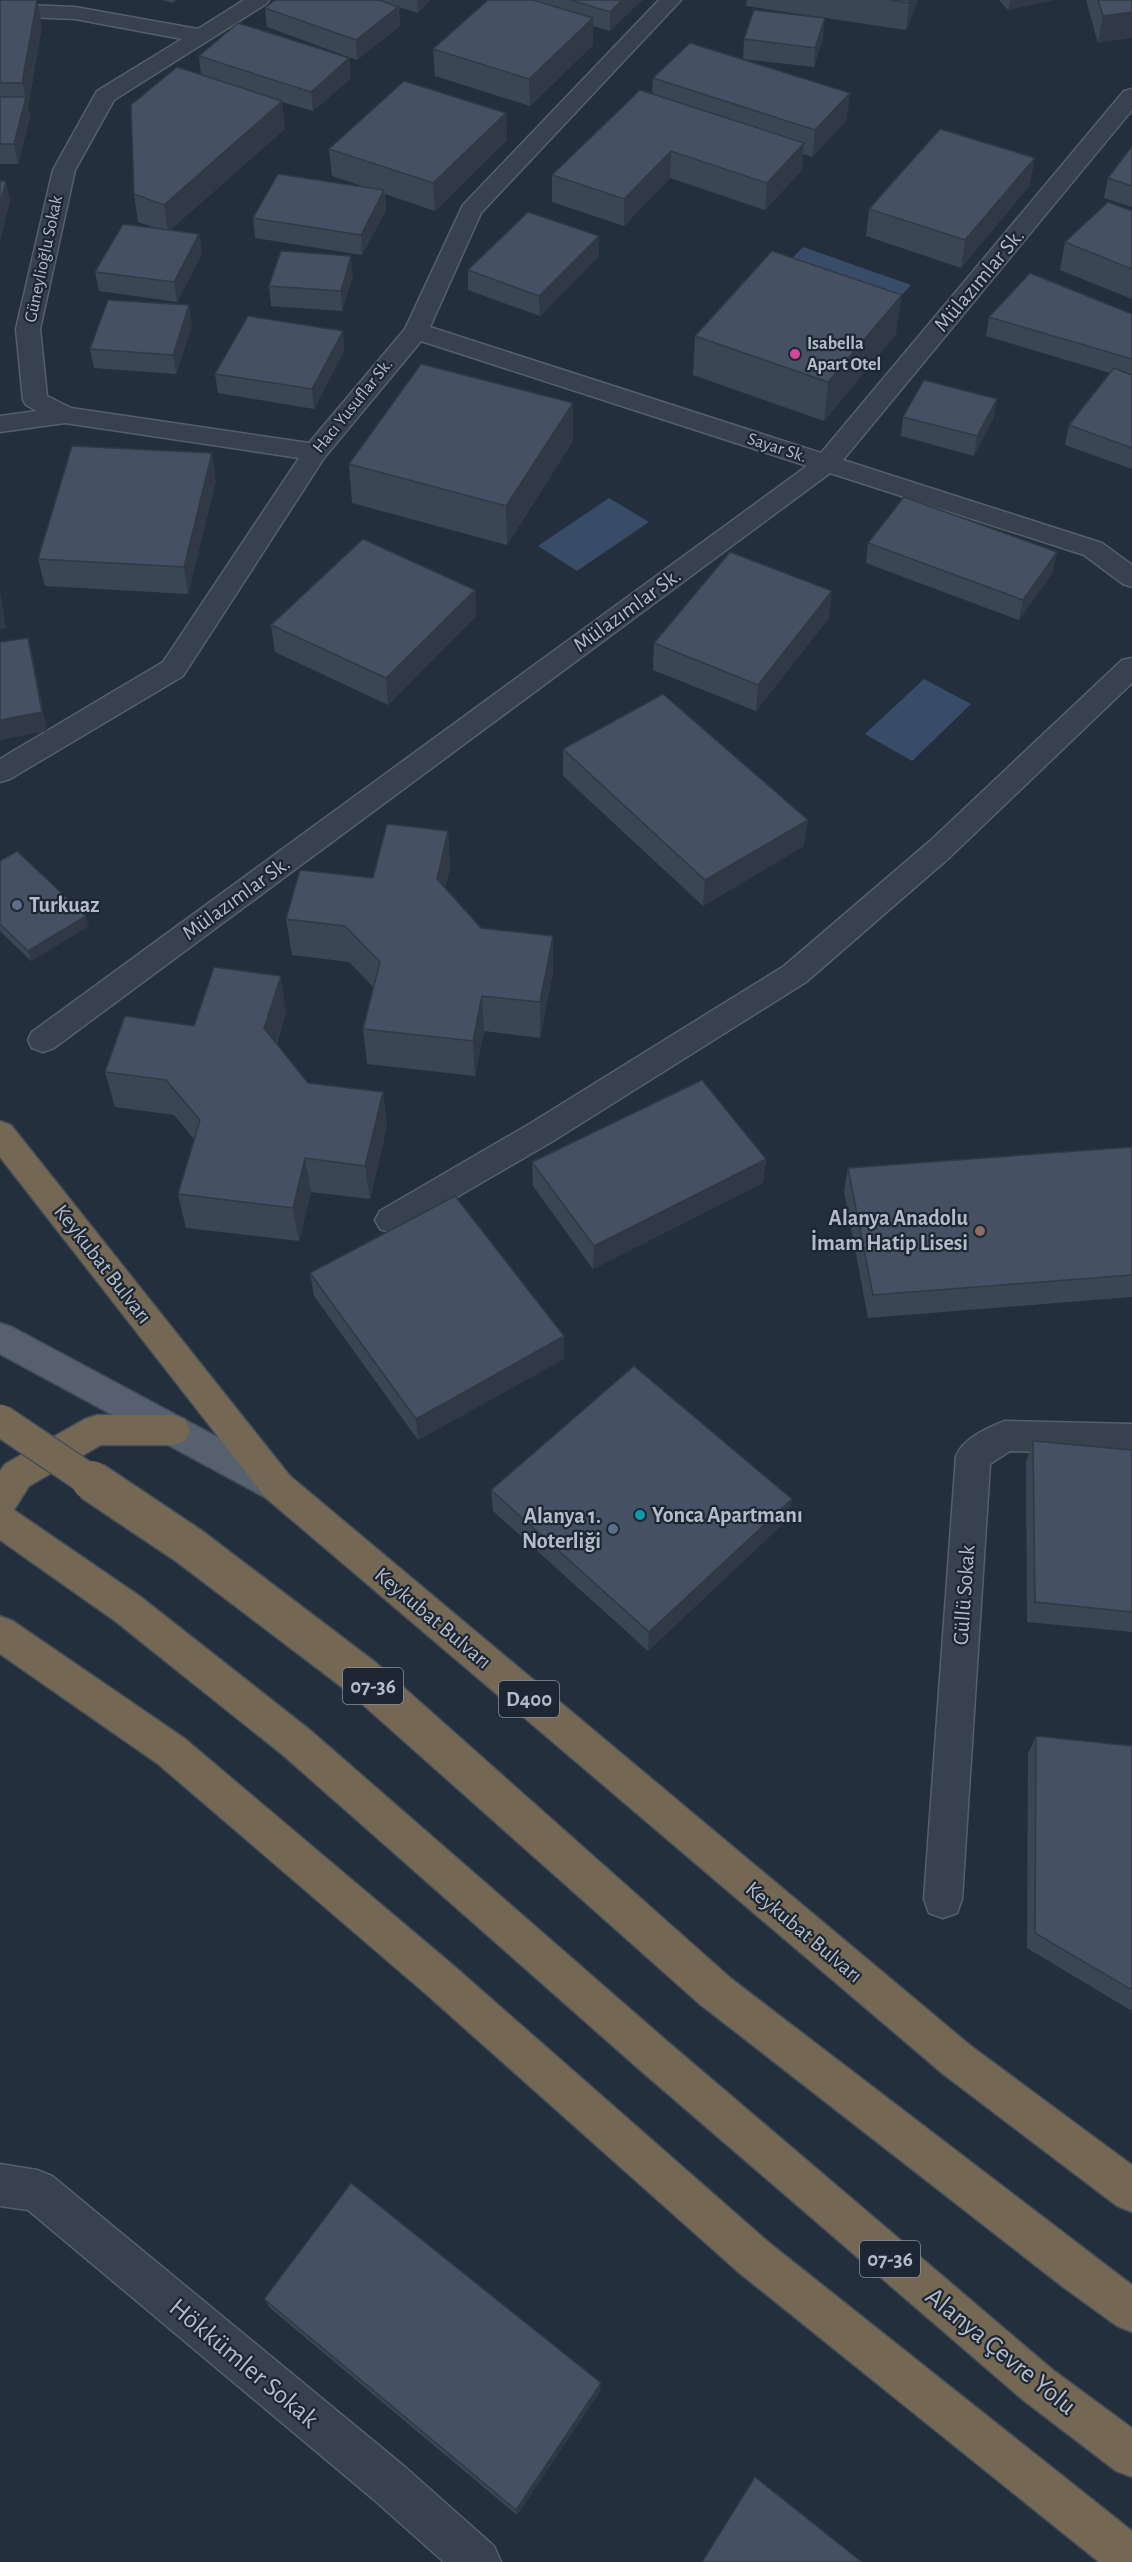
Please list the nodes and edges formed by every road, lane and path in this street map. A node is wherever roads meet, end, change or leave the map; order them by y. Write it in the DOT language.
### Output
graph roads {
  1 [pos="259,0"];
  2 [pos="671,0"];
  3 [pos="0,10"];
  4 [pos="203,36"];
  5 [pos="1132,96"];
  6 [pos="416,330"];
  7 [pos="65,415"];
  8 [pos="0,424"];
  9 [pos="315,452"];
  10 [pos="826,464"];
  11 [pos="1132,578"];
  12 [pos="1132,667"];
  13 [pos="0,772"];
  14 [pos="43,1040"];
  15 [pos="0,1134"];
  16 [pos="391,1220"];
  17 [pos="0,1337"];
  18 [pos="0,1420"];
  19 [pos="173,1430"];
  20 [pos="1132,1439"];
  21 [pos="278,1487"];
  22 [pos="0,1502"];
  23 [pos="0,1520"];
  24 [pos="0,1633"];
  25 [pos="943,1899"];
  26 [pos="0,2185"];
  27 [pos="1132,2191"];
  28 [pos="1132,2311"];
  29 [pos="1132,2455"];
  30 [pos="1132,2560"];
  31 [pos="478,2562"];
  1 -- 4 [label="street, Güneylioğlu Sokak"];
  2 -- 6 [label="street, Hacı Yusuflar Sk."];
  3 -- 4 [label="street"];
  4 -- 7 [label="street, Güneylioğlu Sokak"];
  5 -- 10 [label="street, Mülazımlar Sk."];
  6 -- 9 [label="street, Hacı Yusuflar Sk."];
  6 -- 10 [label="street, Sayar Sk."];
  7 -- 8 [label="street"];
  7 -- 9 [label="street, Güneylioğlu Sokak"];
  9 -- 13 [label="street, Hacı Yusuflar Sk."];
  10 -- 11 [label="street, Sayar Sk."];
  10 -- 14 [label="street, Mülazımlar Sk."];
  12 -- 16 [label="street"];
  15 -- 21 [label="highway, Keykubat Bulvarı / D400"];
  17 -- 19 [label="main road"];
  18 -- 28 [label="highway, 07-36, bridge"];
  19 -- 21 [label="main road"];
  19 -- 22 [label="highway"];
  20 -- 25 [label="street, Güllü Sokak"];
  21 -- 27 [label="highway, Keykubat Bulvarı / D400"];
  23 -- 29 [label="highway, Alanya Çevre Yolu / 07-36"];
  24 -- 30 [label="highway"];
  26 -- 31 [label="street, Hökkümler Sokak"];
}
